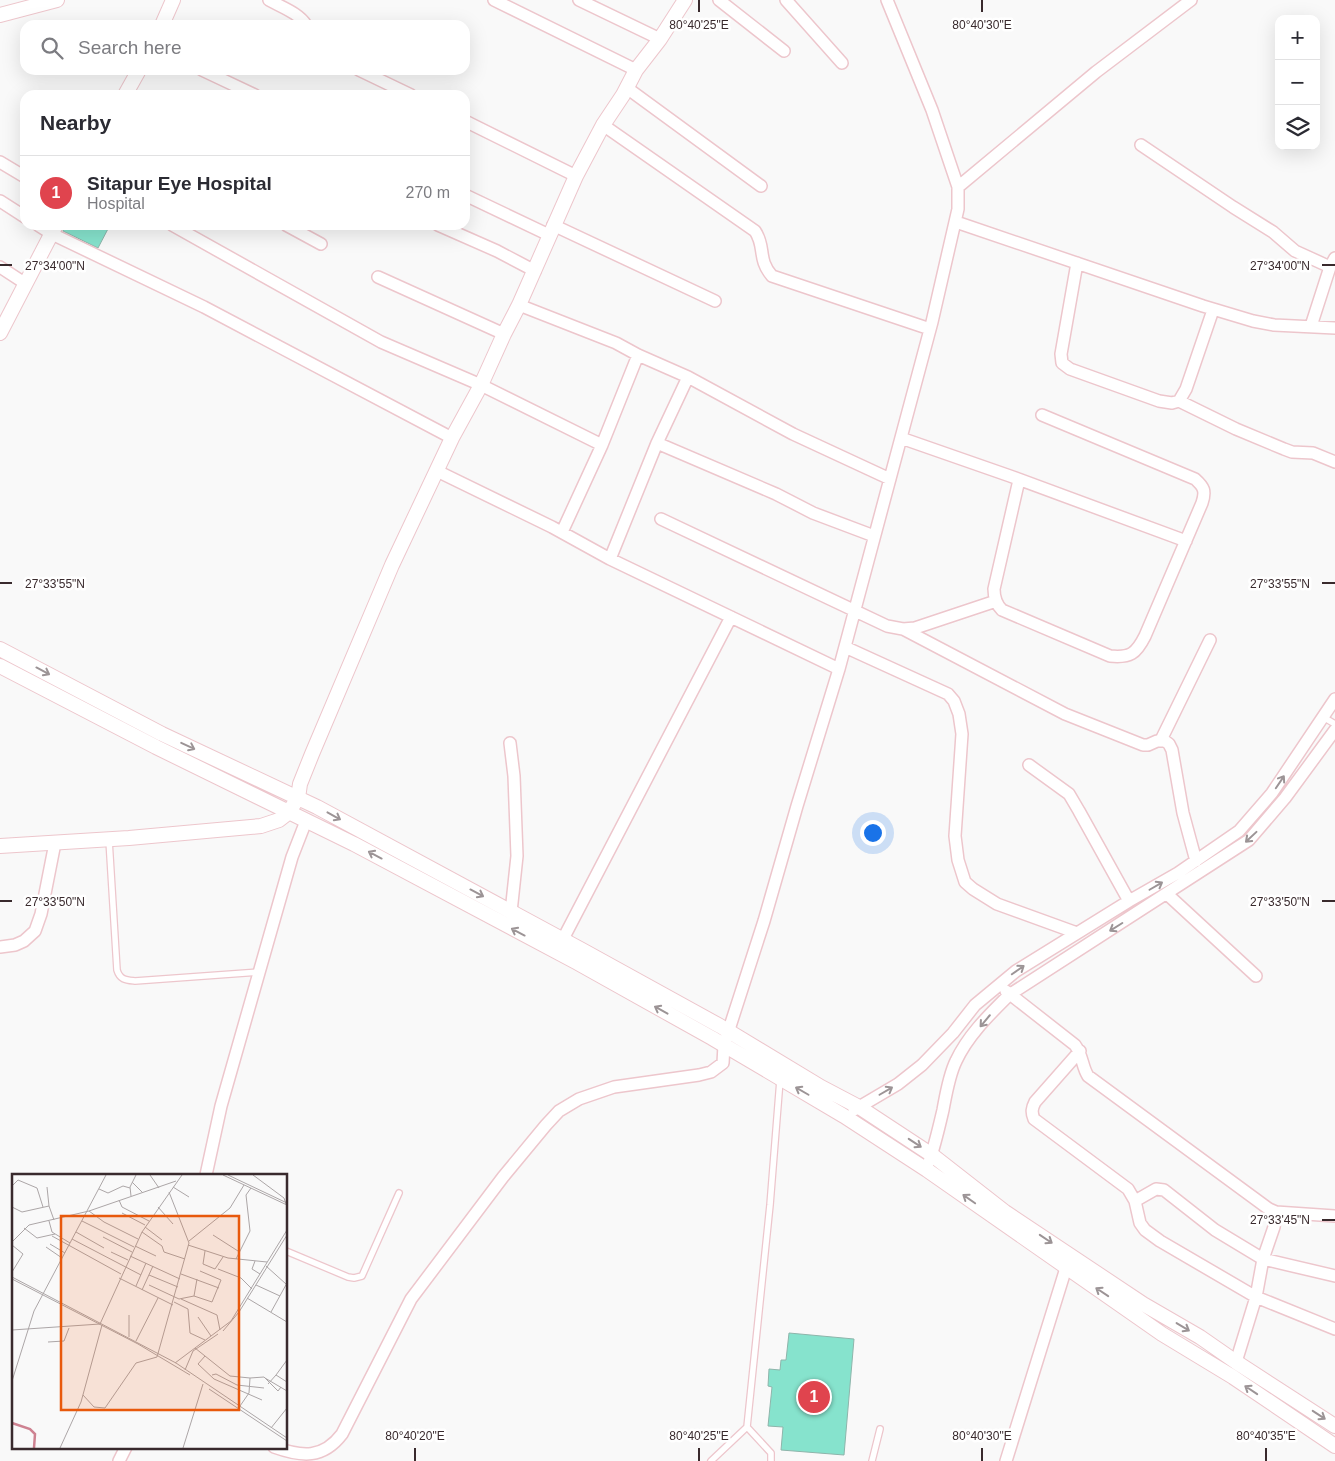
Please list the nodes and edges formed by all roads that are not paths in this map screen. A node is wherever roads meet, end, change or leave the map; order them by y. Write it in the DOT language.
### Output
graph roads {
  1 [pos="58,0"];
  2 [pos="173,0"];
  3 [pos="269,0"];
  4 [pos="494,0"];
  5 [pos="579,0"];
  6 [pos="685,0"];
  7 [pos="719,0"];
  8 [pos="786,0"];
  9 [pos="886,0"];
  10 [pos="1191,0"];
  11 [pos="0,15"];
  12 [pos="164,20"];
  13 [pos="302,20"];
  14 [pos="660,39"];
  15 [pos="784,51"];
  16 [pos="842,63"];
  17 [pos="636,70"];
  18 [pos="136,75"];
  19 [pos="213,75"];
  20 [pos="370,75"];
  21 [pos="627,88"];
  22 [pos="128,90"];
  23 [pos="244,90"];
  24 [pos="401,90"];
  25 [pos="470,124"];
  26 [pos="604,125"];
  27 [pos="1141,145"];
  28 [pos="0,162"];
  29 [pos="20,174"];
  30 [pos="576,176"];
  31 [pos="761,186"];
  32 [pos="958,187"];
  33 [pos="470,197"];
  34 [pos="0,201"];
  35 [pos="20,214"];
  36 [pos="956,222"];
  37 [pos="53,230"];
  38 [pos="56,230"];
  39 [pos="181,230"];
  40 [pos="295,230"];
  41 [pos="449,230"];
  42 [pos="551,230"];
  43 [pos="321,244"];
  44 [pos="1077,263"];
  45 [pos="1333,263"];
  46 [pos="0,267"];
  47 [pos="535,271"];
  48 [pos="378,277"];
  49 [pos="26,284"];
  50 [pos="715,301"];
  51 [pos="519,306"];
  52 [pos="1213,310"];
  53 [pos="4,316"];
  54 [pos="1311,326"];
  55 [pos="1335,328"];
  56 [pos="930,329"];
  57 [pos="0,333"];
  58 [pos="504,334"];
  59 [pos="638,355"];
  60 [pos="688,377"];
  61 [pos="481,385"];
  62 [pos="1179,401"];
  63 [pos="1042,415"];
  64 [pos="452,438"];
  65 [pos="901,438"];
  66 [pos="657,443"];
  67 [pos="602,445"];
  68 [pos="1335,462"];
  69 [pos="437,471"];
  70 [pos="890,479"];
  71 [pos="1020,480"];
  72 [pos="661,519"];
  73 [pos="562,532"];
  74 [pos="874,536"];
  75 [pos="1186,541"];
  76 [pos="610,559"];
  77 [pos="996,601"];
  78 [pos="854,612"];
  79 [pos="731,617"];
  80 [pos="903,629"];
  81 [pos="1210,640"];
  82 [pos="844,646"];
  83 [pos="0,648"];
  84 [pos="0,666"];
  85 [pos="839,668"];
  86 [pos="1335,699"];
  87 [pos="1323,717"];
  88 [pos="1335,724"];
  89 [pos="1335,730"];
  90 [pos="1160,740"];
  91 [pos="510,743"];
  92 [pos="1030,765"];
  93 [pos="298,798"];
  94 [pos="288,813"];
  95 [pos="306,821"];
  96 [pos="109,840"];
  97 [pos="55,843"];
  98 [pos="0,846"];
  99 [pos="1196,861"];
  100 [pos="1168,894"];
  101 [pos="1129,902"];
  102 [pos="511,912"];
  103 [pos="1078,933"];
  104 [pos="564,940"];
  105 [pos="0,947"];
  106 [pos="259,972"];
  107 [pos="1256,976"];
  108 [pos="999,985"];
  109 [pos="1010,995"];
  110 [pos="728,1031"];
  111 [pos="724,1045"];
  112 [pos="1080,1052"];
  113 [pos="780,1079"];
  114 [pos="859,1107"];
  115 [pos="844,1116"];
  116 [pos="932,1154"];
  117 [pos="927,1170"];
  118 [pos="206,1174"];
  119 [pos="398,1192"];
  120 [pos="1135,1202"];
  121 [pos="1276,1212"];
  122 [pos="1335,1216"];
  123 [pos="288,1252"];
  124 [pos="1263,1258"];
  125 [pos="1066,1268"];
  126 [pos="1335,1276"];
  127 [pos="1256,1298"];
  128 [pos="1335,1328"];
  129 [pos="1236,1362"];
  130 [pos="1335,1426"];
  131 [pos="747,1427"];
  132 [pos="880,1429"];
  133 [pos="1335,1446"];
  134 [pos="126,1448"];
  135 [pos="277,1448"];
  136 [pos="119,1461"];
  137 [pos="711,1461"];
  138 [pos="771,1461"];
  139 [pos="872,1461"];
  140 [pos="1006,1461"];
  1 -- 11 [label="street"];
  2 -- 12 [label="street"];
  3 -- 13 [label="street"];
  4 -- 17 [label="street"];
  5 -- 14 [label="street"];
  6 -- 14 [label="street"];
  7 -- 15 [label="street"];
  8 -- 16 [label="street"];
  9 -- 32 [label="street"];
  10 -- 32 [label="street"];
  14 -- 17 [label="street"];
  17 -- 21 [label="street"];
  18 -- 22 [label="street"];
  19 -- 23 [label="street"];
  20 -- 24 [label="street"];
  21 -- 26 [label="street"];
  21 -- 31 [label="street"];
  25 -- 30 [label="street"];
  26 -- 30 [label="street"];
  26 -- 56 [label="street"];
  27 -- 45 [label="street"];
  28 -- 29 [label="street"];
  30 -- 42 [label="street"];
  32 -- 36 [label="street"];
  33 -- 42 [label="street"];
  34 -- 35 [label="street"];
  36 -- 44 [label="street"];
  36 -- 56 [label="street"];
  37 -- 49 [label="street"];
  38 -- 64 [label="street"];
  39 -- 61 [label="street"];
  40 -- 43 [label="street"];
  41 -- 47 [label="street"];
  42 -- 47 [label="street"];
  42 -- 50 [label="street"];
  44 -- 52 [label="street"];
  44 -- 62 [label="street"];
  45 -- 54 [label="street"];
  46 -- 49 [label="street"];
  47 -- 51 [label="street"];
  48 -- 58 [label="street"];
  49 -- 53 [label="street"];
  51 -- 58 [label="street"];
  51 -- 59 [label="street"];
  52 -- 54 [label="street"];
  52 -- 62 [label="street"];
  53 -- 57 [label="street"];
  54 -- 55 [label="street"];
  56 -- 65 [label="street"];
  58 -- 61 [label="street"];
  59 -- 60 [label="street"];
  59 -- 67 [label="street"];
  60 -- 66 [label="street"];
  60 -- 70 [label="street"];
  61 -- 64 [label="street"];
  61 -- 67 [label="street"];
  62 -- 68 [label="street"];
  63 -- 75 [label="street"];
  64 -- 69 [label="street"];
  65 -- 70 [label="street"];
  65 -- 71 [label="street"];
  66 -- 74 [label="street"];
  66 -- 76 [label="street"];
  67 -- 73 [label="street"];
  69 -- 73 [label="street"];
  69 -- 93 [label="street"];
  70 -- 74 [label="street"];
  71 -- 75 [label="street"];
  71 -- 77 [label="street"];
  72 -- 78 [label="street"];
  73 -- 76 [label="street"];
  74 -- 78 [label="street"];
  75 -- 77 [label="street"];
  76 -- 79 [label="street"];
  77 -- 80 [label="street"];
  78 -- 80 [label="street"];
  78 -- 82 [label="street"];
  79 -- 85 [label="street"];
  79 -- 104 [label="street"];
  80 -- 90 [label="street"];
  81 -- 90 [label="street"];
  82 -- 85 [label="street"];
  82 -- 103 [label="street"];
  83 -- 93 [label="street, one-way"];
  84 -- 94 [label="street"];
  85 -- 110 [label="street"];
  86 -- 87 [label="street"];
  87 -- 88 [label="lane"];
  99 -- 87 [label="street, one-way"];
  89 -- 100 [label="street, one-way"];
  90 -- 99 [label="street"];
  91 -- 102 [label="street"];
  92 -- 101 [label="street"];
  93 -- 94 [label="street"];
  93 -- 102 [label="street, one-way"];
  94 -- 95 [label="street"];
  94 -- 96 [label="street"];
  95 -- 106 [label="street"];
  111 -- 95 [label="street, one-way"];
  96 -- 97 [label="street"];
  96 -- 106 [label="lane"];
  97 -- 98 [label="street"];
  97 -- 105 [label="street"];
  101 -- 99 [label="street, one-way"];
  100 -- 107 [label="street"];
  100 -- 109 [label="street, one-way"];
  101 -- 103 [label="street"];
  102 -- 104 [label="street"];
  108 -- 103 [label="street, one-way"];
  104 -- 110 [label="street"];
  106 -- 118 [label="street"];
  108 -- 109 [label="street"];
  114 -- 108 [label="street, one-way"];
  109 -- 112 [label="street"];
  109 -- 116 [label="street, one-way"];
  110 -- 111 [label="street"];
  110 -- 114 [label="street"];
  111 -- 113 [label="street"];
  111 -- 135 [label="street"];
  112 -- 120 [label="street"];
  112 -- 121 [label="street"];
  115 -- 113 [label="street, one-way"];
  113 -- 131 [label="lane"];
  114 -- 115 [label="street"];
  114 -- 116 [label="street, one-way"];
  115 -- 117 [label="street"];
  116 -- 117 [label="street"];
  116 -- 129 [label="street, one-way"];
  125 -- 117 [label="street, one-way"];
  119 -- 123 [label="lane"];
  120 -- 124 [label="street"];
  120 -- 127 [label="street"];
  121 -- 122 [label="street"];
  121 -- 124 [label="street"];
  124 -- 126 [label="street"];
  124 -- 127 [label="street"];
  133 -- 125 [label="street, one-way"];
  125 -- 140 [label="street"];
  127 -- 128 [label="street"];
  127 -- 129 [label="street"];
  129 -- 130 [label="street, one-way"];
  131 -- 137 [label="lane"];
  131 -- 138 [label="lane"];
  132 -- 139 [label="lane"];
  134 -- 136 [label="street"];
}
